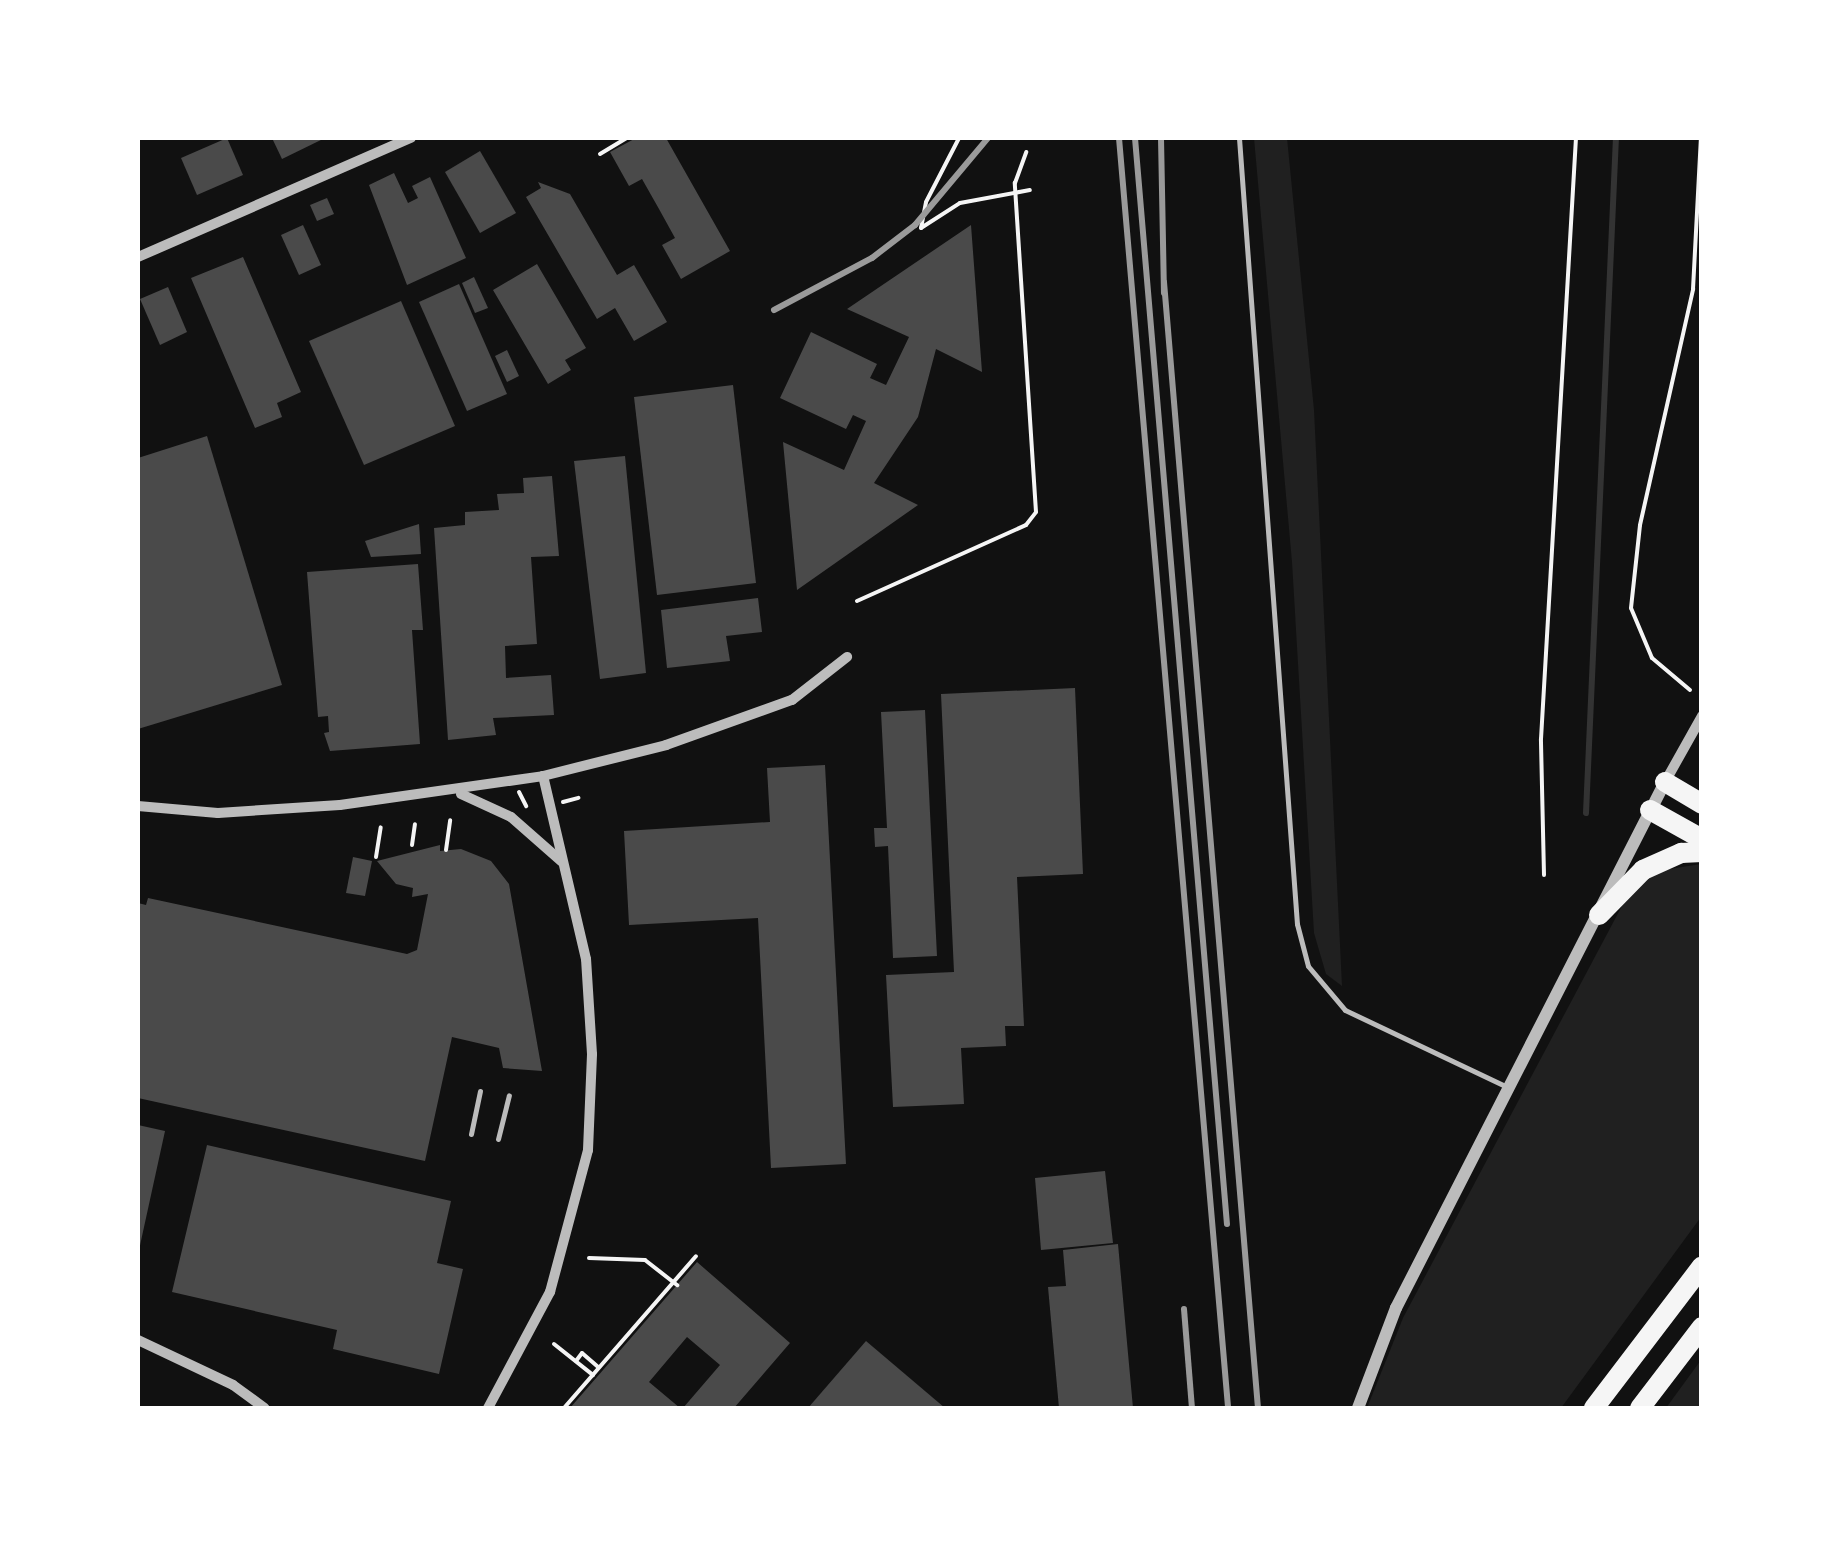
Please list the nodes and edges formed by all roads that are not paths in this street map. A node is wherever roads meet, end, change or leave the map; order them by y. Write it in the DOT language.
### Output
graph roads {
  1 [pos="411,138"];
  2 [pos="1239,138"];
  3 [pos="138,257"];
  4 [pos="848,657"];
  5 [pos="1702,716"];
  6 [pos="543,776"];
  7 [pos="1664,782"];
  8 [pos="455,792"];
  9 [pos="1702,804"];
  10 [pos="138,806"];
  11 [pos="1650,810"];
  12 [pos="1702,840"];
  13 [pos="1702,852"];
  14 [pos="562,862"];
  15 [pos="1599,914"];
  16 [pos="1509,1088"];
  17 [pos="480,1091"];
  18 [pos="509,1096"];
  19 [pos="471,1134"];
  20 [pos="498,1139"];
  21 [pos="1702,1266"];
  22 [pos="1702,1326"];
  23 [pos="138,1340"];
  24 [pos="266,1408"];
  25 [pos="488,1408"];
  26 [pos="1358,1408"];
  27 [pos="1594,1408"];
  28 [pos="1640,1408"];
  1 -- 3 [label="street"];
  2 -- 16 [label="lane"];
  4 -- 6 [label="street"];
  5 -- 7 [label="street"];
  6 -- 8 [label="street"];
  6 -- 14 [label="street"];
  7 -- 9 [label="highway"];
  7 -- 11 [label="street"];
  8 -- 10 [label="street"];
  8 -- 14 [label="street"];
  11 -- 12 [label="highway"];
  11 -- 15 [label="street"];
  13 -- 15 [label="highway"];
  14 -- 25 [label="street"];
  15 -- 16 [label="street"];
  16 -- 26 [label="street"];
  17 -- 19 [label="lane"];
  18 -- 20 [label="lane"];
  21 -- 27 [label="highway"];
  22 -- 28 [label="highway"];
  23 -- 24 [label="street"];
}
